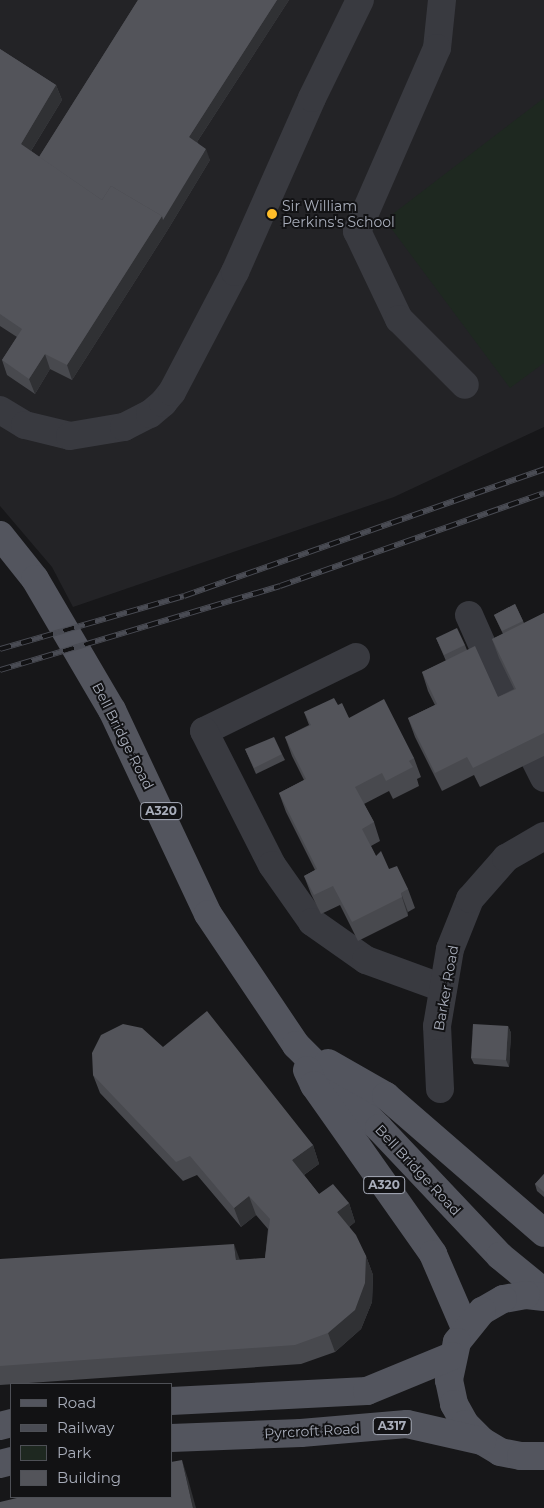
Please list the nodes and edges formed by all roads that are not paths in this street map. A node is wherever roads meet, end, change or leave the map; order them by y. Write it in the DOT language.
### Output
graph roads {
  1 [pos="360,0"];
  2 [pos="442,0"];
  3 [pos="465,385"];
  4 [pos="0,410"];
  5 [pos="0,535"];
  6 [pos="470,615"];
  7 [pos="356,658"];
  8 [pos="512,712"];
  9 [pos="544,836"];
  10 [pos="443,988"];
  11 [pos="296,1045"];
  12 [pos="440,1089"];
  13 [pos="544,1233"];
  14 [pos="544,1292"];
  15 [pos="544,1297"];
  16 [pos="465,1328"];
  17 [pos="452,1356"];
  18 [pos="172,1401"];
  19 [pos="172,1438"];
  20 [pos="482,1441"];
  21 [pos="544,1457"];
  1 -- 4 [label="street"];
  2 -- 3 [label="street"];
  5 -- 11 [label="main road, Bell Bridge Road / A320"];
  6 -- 8 [label="street"];
  7 -- 10 [label="street"];
  9 -- 10 [label="street, Barker Road"];
  10 -- 12 [label="street, Barker Road"];
  11 -- 13 [label="main road, A320"];
  11 -- 14 [label="main road, Bell Bridge Road / A320"];
  11 -- 16 [label="main road, Bell Bridge Road / A320"];
  15 -- 16 [label="main road"];
  16 -- 17 [label="main road"];
  17 -- 18 [label="main road"];
  17 -- 20 [label="main road"];
  19 -- 20 [label="main road, Pyrcroft Road / A317"];
  20 -- 21 [label="main road"];
}
